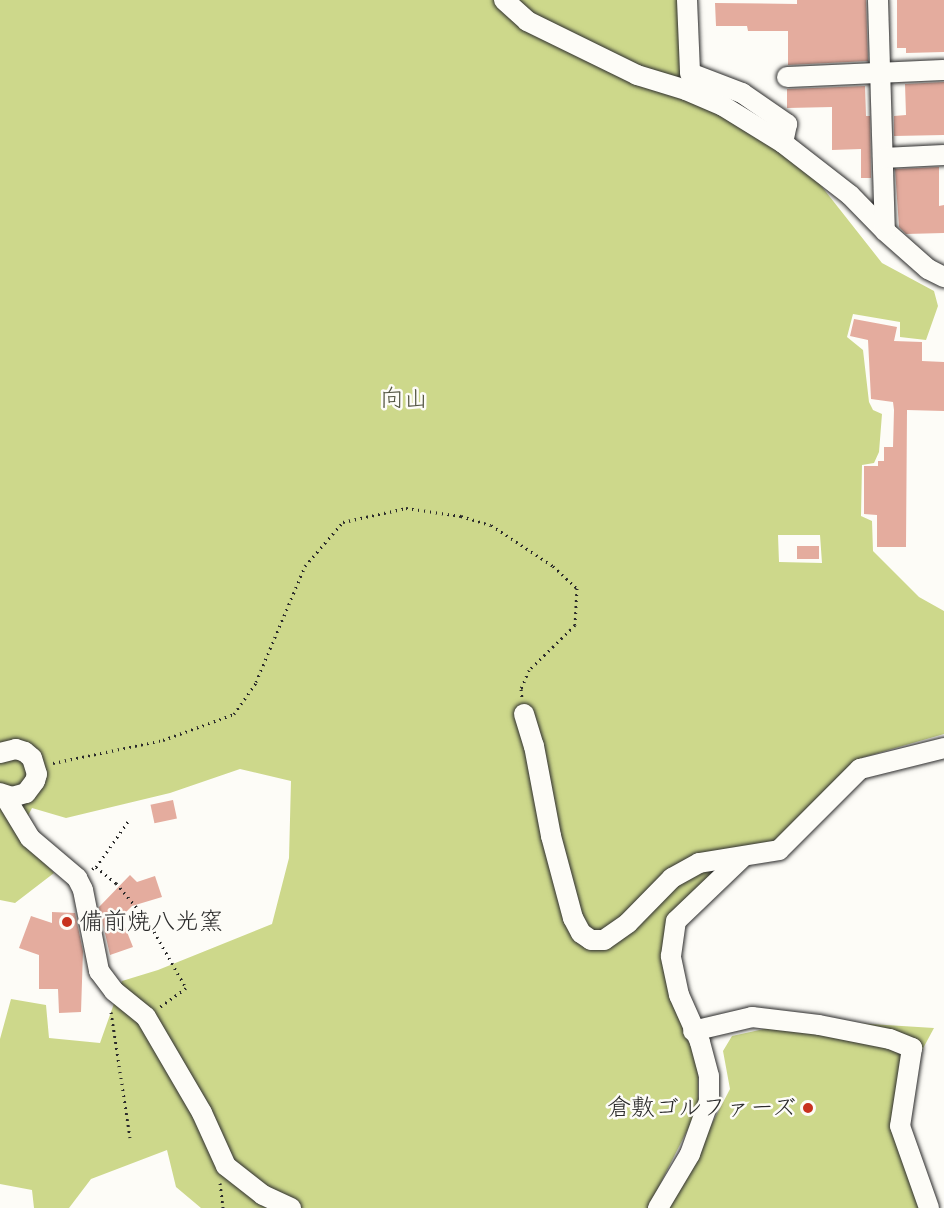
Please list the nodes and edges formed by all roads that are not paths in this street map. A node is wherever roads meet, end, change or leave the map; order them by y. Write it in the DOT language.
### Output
graph roads {
  1 [pos="504,0"];
  2 [pos="687,0"];
  3 [pos="878,0"];
  4 [pos="944,70"];
  5 [pos="880,74"];
  6 [pos="788,77"];
  7 [pos="783,143"];
  8 [pos="944,155"];
  9 [pos="883,158"];
  10 [pos="885,231"];
  11 [pos="944,277"];
  12 [pos="524,714"];
  13 [pos="944,748"];
  14 [pos="0,753"];
  15 [pos="2,794"];
  16 [pos="742,858"];
  17 [pos="693,1030"];
  18 [pos="291,1208"];
  19 [pos="658,1208"];
  20 [pos="929,1208"];
  1 -- 7 [label="street"];
  2 -- 7 [label="street"];
  3 -- 5 [label="street"];
  4 -- 5 [label="street"];
  5 -- 6 [label="street"];
  5 -- 9 [label="street"];
  7 -- 10 [label="street"];
  8 -- 9 [label="street"];
  9 -- 10 [label="street"];
  10 -- 11 [label="street"];
  12 -- 16 [label="street"];
  13 -- 16 [label="street"];
  14 -- 15 [label="street"];
  15 -- 18 [label="street"];
  16 -- 17 [label="street"];
  17 -- 19 [label="street"];
  17 -- 20 [label="street"];
}
